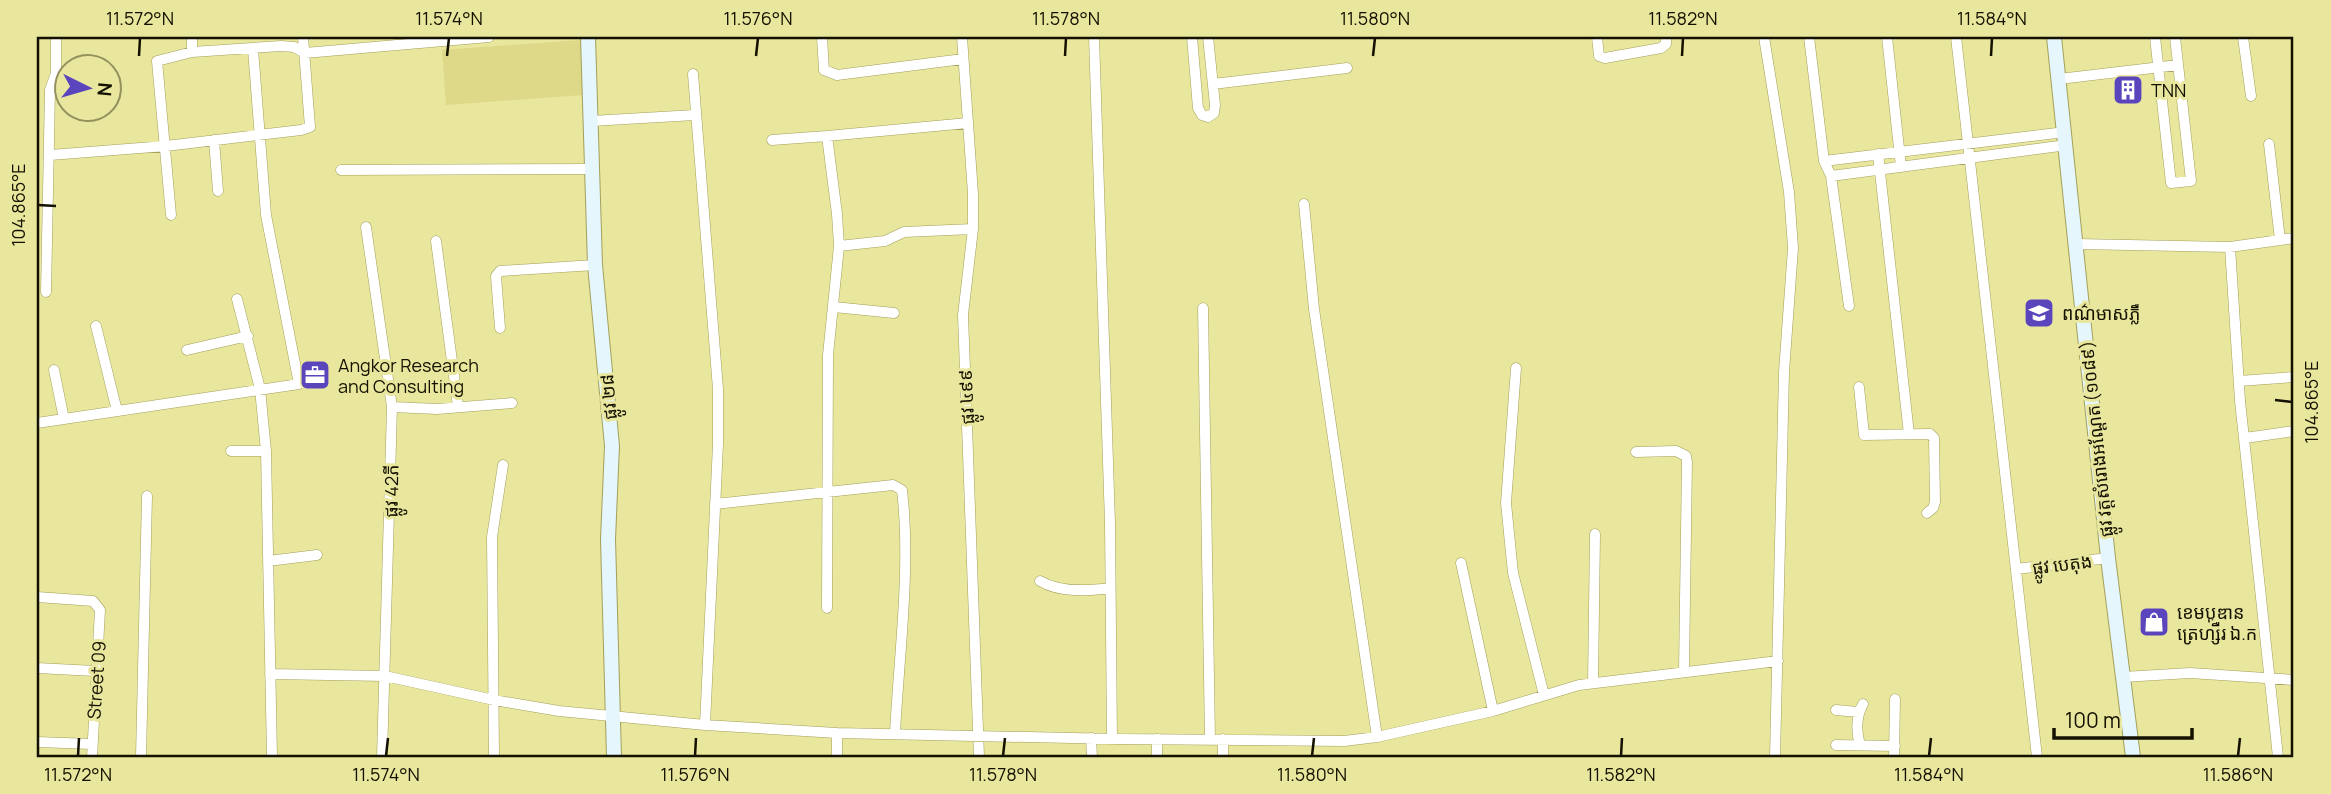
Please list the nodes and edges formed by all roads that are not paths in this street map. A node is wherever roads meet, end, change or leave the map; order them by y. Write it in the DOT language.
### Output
graph roads {
  1 [pos="56,37"];
  2 [pos="192,37"];
  3 [pos="303,37"];
  4 [pos="375,37"];
  5 [pos="487,37"];
  6 [pos="588,37"];
  7 [pos="821,37"];
  8 [pos="962,37"];
  9 [pos="1094,37"];
  10 [pos="1192,37"];
  11 [pos="1208,37"];
  12 [pos="1597,37"];
  13 [pos="1666,37"];
  14 [pos="1764,37"];
  15 [pos="1808,37"];
  16 [pos="1887,37"];
  17 [pos="1956,37"];
  18 [pos="2054,37"];
  19 [pos="2155,37"];
  20 [pos="2175,37"];
  21 [pos="2243,37"];
  22 [pos="376,48"];
  23 [pos="253,49"];
  24 [pos="192,52"];
  25 [pos="304,53"];
  26 [pos="964,59"];
  27 [pos="2178,65"];
  28 [pos="2159,67"];
  29 [pos="1348,68"];
  30 [pos="693,74"];
  31 [pos="2059,79"];
  32 [pos="1213,84"];
  33 [pos="50,90"];
  34 [pos="37,91"];
  35 [pos="2251,96"];
  36 [pos="695,115"];
  37 [pos="591,121"];
  38 [pos="968,123"];
  39 [pos="260,134"];
  40 [pos="827,136"];
  41 [pos="2066,139"];
  42 [pos="214,140"];
  43 [pos="772,140"];
  44 [pos="1968,144"];
  45 [pos="2269,144"];
  46 [pos="166,146"];
  47 [pos="1900,151"];
  48 [pos="1878,154"];
  49 [pos="50,155"];
  50 [pos="1969,158"];
  51 [pos="1824,161"];
  52 [pos="1901,167"];
  53 [pos="592,169"];
  54 [pos="1880,169"];
  55 [pos="341,170"];
  56 [pos="1831,176"];
  57 [pos="218,191"];
  58 [pos="1304,204"];
  59 [pos="171,215"];
  60 [pos="366,227"];
  61 [pos="973,229"];
  62 [pos="2294,238"];
  63 [pos="2280,240"];
  64 [pos="436,241"];
  65 [pos="2077,244"];
  66 [pos="839,246"];
  67 [pos="2230,247"];
  68 [pos="595,265"];
  69 [pos="46,292"];
  70 [pos="237,299"];
  71 [pos="1849,306"];
  72 [pos="834,307"];
  73 [pos="1203,308"];
  74 [pos="894,313"];
  75 [pos="96,326"];
  76 [pos="500,328"];
  77 [pos="248,336"];
  78 [pos="187,350"];
  79 [pos="1516,368"];
  80 [pos="54,370"];
  81 [pos="2294,377"];
  82 [pos="2239,381"];
  83 [pos="1859,387"];
  84 [pos="260,389"];
  85 [pos="512,403"];
  86 [pos="458,406"];
  87 [pos="392,407"];
  88 [pos="117,411"];
  89 [pos="64,419"];
  90 [pos="37,423"];
  91 [pos="2294,431"];
  92 [pos="1909,434"];
  93 [pos="2245,438"];
  94 [pos="231,451"];
  95 [pos="266,451"];
  96 [pos="1636,453"];
  97 [pos="503,465"];
  98 [pos="828,492"];
  99 [pos="147,496"];
  100 [pos="715,504"];
  101 [pos="1927,513"];
  102 [pos="1595,534"];
  103 [pos="317,555"];
  104 [pos="2108,558"];
  105 [pos="268,561"];
  106 [pos="1461,564"];
  107 [pos="2016,569"];
  108 [pos="1040,581"];
  109 [pos="1110,588"];
  110 [pos="37,597"];
  111 [pos="827,608"];
  112 [pos="1778,661"];
  113 [pos="37,668"];
  114 [pos="1684,670"];
  115 [pos="95,671"];
  116 [pos="270,674"];
  117 [pos="385,676"];
  118 [pos="2123,677"];
  119 [pos="2271,679"];
  120 [pos="2294,680"];
  121 [pos="1593,683"];
  122 [pos="1544,695"];
  123 [pos="1895,699"];
  124 [pos="494,700"];
  125 [pos="1836,710"];
  126 [pos="1493,711"];
  127 [pos="612,717"];
  128 [pos="705,725"];
  129 [pos="837,733"];
  130 [pos="895,733"];
  131 [pos="977,736"];
  132 [pos="1377,737"];
  133 [pos="1091,738"];
  134 [pos="1210,738"];
  135 [pos="1112,739"];
  136 [pos="1157,739"];
  137 [pos="1223,739"];
  138 [pos="37,742"];
  139 [pos="92,744"];
  140 [pos="1836,745"];
  141 [pos="1860,745"];
  142 [pos="1895,752"];
  143 [pos="92,757"];
  144 [pos="141,757"];
  145 [pos="272,757"];
  146 [pos="382,757"];
  147 [pos="494,757"];
  148 [pos="614,757"];
  149 [pos="837,757"];
  150 [pos="979,757"];
  151 [pos="1092,757"];
  152 [pos="1157,757"];
  153 [pos="1223,757"];
  154 [pos="1775,757"];
  155 [pos="2037,757"];
  156 [pos="2133,757"];
  157 [pos="2278,757"];
  1 -- 33 [label="street"];
  2 -- 24 [label="street"];
  3 -- 25 [label="street"];
  4 -- 22 [label="street"];
  5 -- 22 [label="street"];
  6 -- 37 [label="street, ផ្លូវ ២៨"];
  7 -- 26 [label="street"];
  8 -- 26 [label="street, ផ្លូវ ៤៩៩"];
  9 -- 109 [label="street"];
  10 -- 32 [label="street"];
  11 -- 32 [label="street"];
  12 -- 13 [label="street"];
  14 -- 112 [label="street"];
  15 -- 51 [label="street"];
  16 -- 47 [label="street"];
  17 -- 44 [label="street"];
  18 -- 31 [label="street, ផ្លូវ វត្តសំរោងអណ្ដែត (១០៨៩)"];
  19 -- 28 [label="street"];
  20 -- 27 [label="street"];
  21 -- 35 [label="street"];
  22 -- 25 [label="street"];
  23 -- 24 [label="street"];
  23 -- 25 [label="street"];
  23 -- 39 [label="street"];
  24 -- 46 [label="street"];
  25 -- 39 [label="street"];
  26 -- 38 [label="street, ផ្លូវ ៤៩៩"];
  27 -- 28 [label="street"];
  27 -- 28 [label="street"];
  28 -- 31 [label="street"];
  29 -- 32 [label="street"];
  30 -- 36 [label="street"];
  31 -- 41 [label="street, ផ្លូវ វត្តសំរោងអណ្ដែត (១០៨៩)"];
  33 -- 34 [label="street"];
  33 -- 49 [label="street"];
  36 -- 37 [label="street"];
  36 -- 100 [label="street"];
  37 -- 53 [label="street, ផ្លូវ ២៨"];
  38 -- 40 [label="street"];
  38 -- 61 [label="street, ផ្លូវ ៤៩៩"];
  39 -- 42 [label="street"];
  39 -- 84 [label="street"];
  40 -- 43 [label="street"];
  40 -- 66 [label="street"];
  41 -- 44 [label="street"];
  41 -- 50 [label="street"];
  41 -- 65 [label="street, ផ្លូវ វត្តសំរោងអណ្ដែត (១០៨៩)"];
  42 -- 46 [label="street"];
  42 -- 57 [label="street"];
  44 -- 47 [label="street"];
  44 -- 50 [label="street"];
  45 -- 63 [label="street"];
  46 -- 49 [label="street"];
  46 -- 59 [label="street"];
  47 -- 48 [label="street"];
  47 -- 52 [label="street"];
  48 -- 51 [label="street"];
  48 -- 54 [label="street"];
  49 -- 69 [label="street"];
  50 -- 52 [label="street"];
  50 -- 107 [label="street"];
  51 -- 56 [label="street"];
  52 -- 54 [label="street"];
  53 -- 55 [label="street"];
  53 -- 68 [label="street, ផ្លូវ ២៨"];
  54 -- 56 [label="street"];
  54 -- 92 [label="street"];
  56 -- 71 [label="street"];
  58 -- 132 [label="street"];
  60 -- 87 [label="street, ផ្លូវ 42ភី"];
  61 -- 66 [label="street"];
  61 -- 131 [label="street, ផ្លូវ ៤៩៩"];
  62 -- 63 [label="street"];
  63 -- 67 [label="street"];
  64 -- 86 [label="street"];
  65 -- 67 [label="street"];
  65 -- 104 [label="street, ផ្លូវ វត្តសំរោងអណ្ដែត (១០៨៩)"];
  66 -- 72 [label="street"];
  67 -- 82 [label="street"];
  68 -- 76 [label="street"];
  68 -- 127 [label="street, ផ្លូវ ២៨"];
  70 -- 77 [label="street"];
  72 -- 74 [label="street"];
  72 -- 98 [label="street"];
  73 -- 134 [label="street"];
  75 -- 88 [label="street"];
  77 -- 78 [label="street"];
  77 -- 84 [label="street"];
  79 -- 122 [label="street"];
  80 -- 89 [label="street"];
  81 -- 82 [label="street"];
  82 -- 93 [label="street"];
  83 -- 92 [label="street"];
  84 -- 88 [label="street"];
  84 -- 95 [label="street"];
  85 -- 86 [label="street"];
  86 -- 87 [label="street"];
  87 -- 117 [label="street, ផ្លូវ 42ភី"];
  88 -- 89 [label="street"];
  89 -- 90 [label="street"];
  91 -- 93 [label="street"];
  92 -- 101 [label="street"];
  93 -- 119 [label="street"];
  94 -- 95 [label="street"];
  95 -- 105 [label="street"];
  96 -- 114 [label="street"];
  97 -- 124 [label="street"];
  98 -- 100 [label="street"];
  98 -- 111 [label="street"];
  98 -- 130 [label="street"];
  99 -- 144 [label="street"];
  100 -- 128 [label="street"];
  102 -- 121 [label="street"];
  103 -- 105 [label="street"];
  104 -- 107 [label="street, ផ្លូវ បេតុង"];
  104 -- 118 [label="street, ផ្លូវ វត្តសំរោងអណ្ដែត (១០៨៩)"];
  105 -- 116 [label="street"];
  106 -- 126 [label="street"];
  107 -- 155 [label="street"];
  108 -- 109 [label="street"];
  109 -- 135 [label="street"];
  110 -- 115 [label="street, Street 09"];
  112 -- 114 [label="street"];
  112 -- 154 [label="street"];
  113 -- 115 [label="street"];
  114 -- 121 [label="street"];
  115 -- 139 [label="street, Street 09"];
  116 -- 117 [label="street"];
  116 -- 145 [label="street"];
  117 -- 124 [label="street"];
  117 -- 146 [label="street, ផ្លូវ 42ភី"];
  118 -- 119 [label="street"];
  118 -- 156 [label="street, ផ្លូវ វត្តសំរោងអណ្ដែត (១០៨៩)"];
  119 -- 120 [label="street"];
  119 -- 157 [label="street"];
  121 -- 122 [label="street"];
  122 -- 126 [label="street"];
  123 -- 142 [label="street"];
  124 -- 127 [label="street"];
  124 -- 147 [label="street"];
  125 -- 141 [label="street"];
  126 -- 132 [label="street"];
  127 -- 128 [label="street"];
  127 -- 148 [label="street, ផ្លូវ ២៨"];
  128 -- 129 [label="street"];
  129 -- 130 [label="street"];
  129 -- 149 [label="street"];
  130 -- 131 [label="street"];
  131 -- 133 [label="street"];
  131 -- 150 [label="street, ផ្លូវ ៤៩៩"];
  132 -- 137 [label="street"];
  133 -- 135 [label="street"];
  133 -- 151 [label="street"];
  134 -- 136 [label="street"];
  134 -- 137 [label="street"];
  135 -- 136 [label="street"];
  136 -- 152 [label="street"];
  137 -- 153 [label="street"];
  138 -- 139 [label="street"];
  139 -- 143 [label="street, Street 09"];
  140 -- 141 [label="street"];
  141 -- 142 [label="street"];
}
